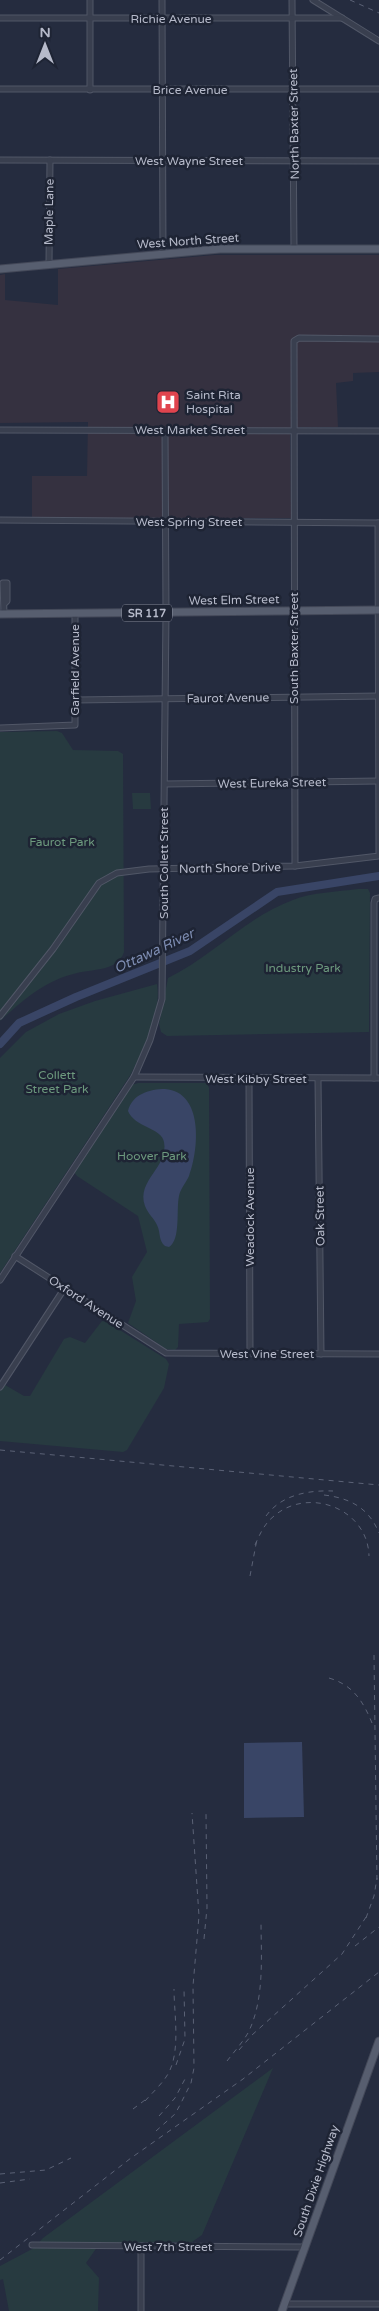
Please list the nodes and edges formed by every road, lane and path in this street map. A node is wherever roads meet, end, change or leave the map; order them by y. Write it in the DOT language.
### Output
graph roads {
  1 [pos="90,0"];
  2 [pos="162,0"];
  3 [pos="292,0"];
  4 [pos="314,0"];
  5 [pos="0,18"];
  6 [pos="90,18"];
  7 [pos="162,18"];
  8 [pos="342,18"];
  9 [pos="292,19"];
  10 [pos="379,41"];
  11 [pos="0,89"];
  12 [pos="379,89"];
  13 [pos="90,90"];
  14 [pos="162,90"];
  15 [pos="293,90"];
  16 [pos="0,160"];
  17 [pos="50,160"];
  18 [pos="162,161"];
  19 [pos="294,161"];
  20 [pos="379,161"];
  21 [pos="294,249"];
  22 [pos="379,249"];
  23 [pos="163,254"];
  24 [pos="49,264"];
  25 [pos="0,269"];
  26 [pos="379,339"];
  27 [pos="0,430"];
  28 [pos="165,430"];
  29 [pos="294,430"];
  30 [pos="379,431"];
  31 [pos="0,520"];
  32 [pos="165,522"];
  33 [pos="294,523"];
  34 [pos="378,524"];
  35 [pos="5,603"];
  36 [pos="294,610"];
  37 [pos="379,610"];
  38 [pos="166,613"];
  39 [pos="2,614"];
  40 [pos="75,614"];
  41 [pos="379,696"];
  42 [pos="294,697"];
  43 [pos="165,699"];
  44 [pos="76,700"];
  45 [pos="0,728"];
  46 [pos="378,781"];
  47 [pos="295,783"];
  48 [pos="165,784"];
  49 [pos="379,856"];
  50 [pos="295,866"];
  51 [pos="164,870"];
  52 [pos="377,899"];
  53 [pos="0,1016"];
  54 [pos="134,1078"];
  55 [pos="376,1078"];
  56 [pos="249,1079"];
  57 [pos="318,1079"];
  58 [pos="15,1256"];
  59 [pos="0,1280"];
  60 [pos="64,1288"];
  61 [pos="156,1348"];
  62 [pos="250,1354"];
  63 [pos="321,1354"];
  64 [pos="379,1354"];
  65 [pos="0,1387"];
  66 [pos="379,2041"];
  67 [pos="376,2059"];
  68 [pos="32,2245"];
  69 [pos="142,2247"];
  70 [pos="304,2247"];
  71 [pos="379,2304"];
  72 [pos="283,2307"];
  73 [pos="141,2311"];
  1 -- 6 [label="street"];
  2 -- 7 [label="street"];
  3 -- 9 [label="street, North Baxter Street"];
  4 -- 8 [label="street"];
  5 -- 6 [label="street, Richie Avenue"];
  6 -- 7 [label="street, Richie Avenue"];
  6 -- 13 [label="street"];
  7 -- 9 [label="street, Richie Avenue"];
  7 -- 14 [label="street"];
  8 -- 9 [label="street, Richie Avenue"];
  8 -- 10 [label="street"];
  9 -- 15 [label="street, North Baxter Street"];
  11 -- 13 [label="street, Brice Avenue"];
  12 -- 15 [label="street, Brice Avenue"];
  13 -- 14 [label="street, Brice Avenue"];
  14 -- 15 [label="street, Brice Avenue"];
  14 -- 18 [label="street"];
  15 -- 19 [label="street, North Baxter Street"];
  16 -- 17 [label="street, West Wayne Street"];
  17 -- 18 [label="street, West Wayne Street"];
  17 -- 24 [label="street, Maple Lane"];
  18 -- 19 [label="street, West Wayne Street"];
  18 -- 23 [label="street"];
  19 -- 20 [label="street, West Wayne Street"];
  19 -- 21 [label="street, North Baxter Street"];
  21 -- 22 [label="main road, West North Street"];
  21 -- 23 [label="main road, West North Street"];
  23 -- 24 [label="main road, West North Street"];
  24 -- 25 [label="main road, West North Street"];
  26 -- 29 [label="street"];
  27 -- 28 [label="street, West Market Street"];
  28 -- 29 [label="street, West Market Street"];
  28 -- 32 [label="street, South Collett Street"];
  29 -- 30 [label="street, West Market Street"];
  29 -- 33 [label="street, South Baxter Street"];
  31 -- 32 [label="street, West Spring Street"];
  32 -- 33 [label="street, West Spring Street"];
  32 -- 38 [label="street, South Collett Street"];
  33 -- 34 [label="street, West Spring Street"];
  33 -- 36 [label="street, South Baxter Street"];
  34 -- 37 [label="street"];
  35 -- 39 [label="street"];
  36 -- 37 [label="main road, West Elm Street / SR 117"];
  36 -- 38 [label="main road, West Elm Street / SR 117"];
  36 -- 42 [label="street, South Baxter Street"];
  37 -- 41 [label="street"];
  38 -- 40 [label="main road, West Elm Street / SR 117"];
  38 -- 43 [label="street, South Collett Street"];
  39 -- 40 [label="main road, West Elm Street / SR 117"];
  40 -- 44 [label="street, Garfield Avenue"];
  41 -- 42 [label="street, Faurot Avenue"];
  41 -- 46 [label="street"];
  42 -- 43 [label="street, Faurot Avenue"];
  42 -- 47 [label="street, South Baxter Street"];
  43 -- 44 [label="street, Faurot Avenue"];
  43 -- 48 [label="street, South Collett Street"];
  44 -- 45 [label="street, Garfield Avenue"];
  46 -- 47 [label="street, West Eureka Street"];
  46 -- 49 [label="street"];
  47 -- 48 [label="street, West Eureka Street"];
  47 -- 50 [label="street, South Baxter Street"];
  48 -- 51 [label="street, South Collett Street"];
  49 -- 50 [label="street, North Shore Drive"];
  50 -- 51 [label="street, North Shore Drive"];
  51 -- 53 [label="street, North Shore Drive"];
  51 -- 54 [label="street, South Collett Street"];
  52 -- 55 [label="street"];
  54 -- 56 [label="street, West Kibby Street"];
  54 -- 58 [label="street, South Collett Street"];
  55 -- 57 [label="street, West Kibby Street"];
  56 -- 57 [label="street, West Kibby Street"];
  56 -- 62 [label="street, Weadock Avenue"];
  57 -- 63 [label="street, Oak Street"];
  58 -- 59 [label="street, South Collett Street"];
  58 -- 60 [label="street, Oxford Avenue"];
  60 -- 61 [label="street, Oxford Avenue"];
  60 -- 65 [label="street"];
  61 -- 62 [label="street, West Vine Street"];
  62 -- 63 [label="street, West Vine Street"];
  63 -- 64 [label="street, West Vine Street"];
  66 -- 67 [label="main road, South Dixie Highway"];
  67 -- 70 [label="main road, South Dixie Highway"];
  68 -- 69 [label="street, West 7th Street"];
  69 -- 70 [label="street, West 7th Street"];
  69 -- 73 [label="street"];
  70 -- 72 [label="main road, South Dixie Highway"];
  71 -- 72 [label="street"];
}
